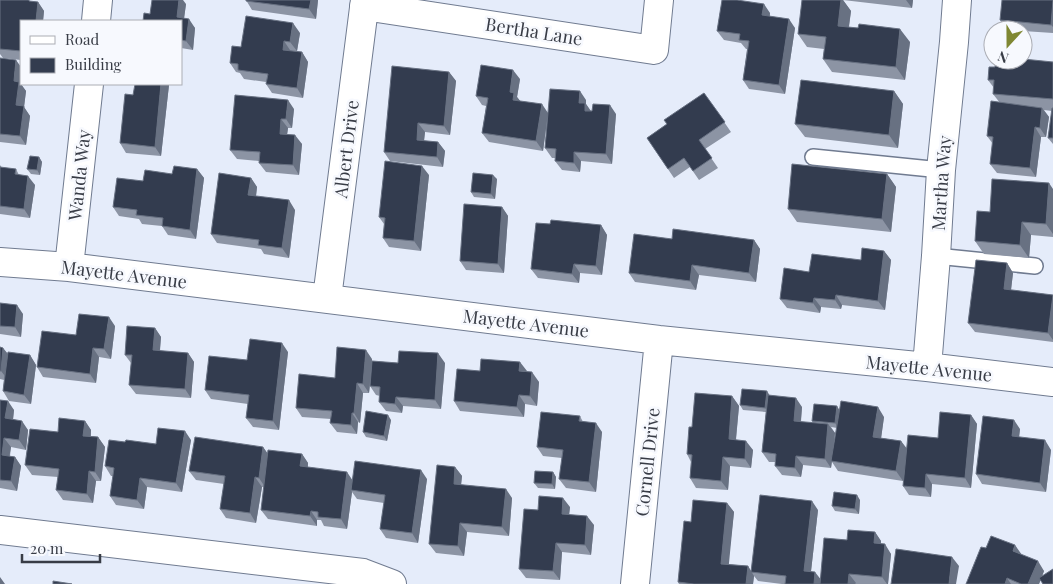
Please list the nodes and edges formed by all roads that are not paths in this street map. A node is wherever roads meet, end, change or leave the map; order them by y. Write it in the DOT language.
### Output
graph roads {
  1 [pos="98,0"];
  2 [pos="659,0"];
  3 [pos="957,0"];
  4 [pos="364,3"];
  5 [pos="96,20"];
  6 [pos="89,85"];
  7 [pos="814,157"];
  8 [pos="941,170"];
  9 [pos="936,256"];
  10 [pos="0,262"];
  11 [pos="1035,266"];
  12 [pos="68,267"];
  13 [pos="327,298"];
  14 [pos="659,340"];
  15 [pos="927,367"];
  16 [pos="1053,382"];
  17 [pos="0,530"];
  18 [pos="392,584"];
  19 [pos="635,584"];
  1 -- 5 [label="street"];
  2 -- 4 [label="street, Bertha Lane"];
  3 -- 8 [label="street, Martha Way"];
  4 -- 13 [label="street, Albert Drive"];
  6 -- 12 [label="street, Wanda Way"];
  7 -- 8 [label="lane"];
  8 -- 9 [label="street, Martha Way"];
  9 -- 11 [label="lane"];
  9 -- 15 [label="street, Martha Way"];
  10 -- 12 [label="street, Mayette Avenue"];
  12 -- 13 [label="street, Mayette Avenue"];
  13 -- 14 [label="street, Mayette Avenue"];
  14 -- 15 [label="street, Mayette Avenue"];
  14 -- 19 [label="street, Cornell Drive"];
  15 -- 16 [label="street, Mayette Avenue"];
  17 -- 18 [label="street"];
}
